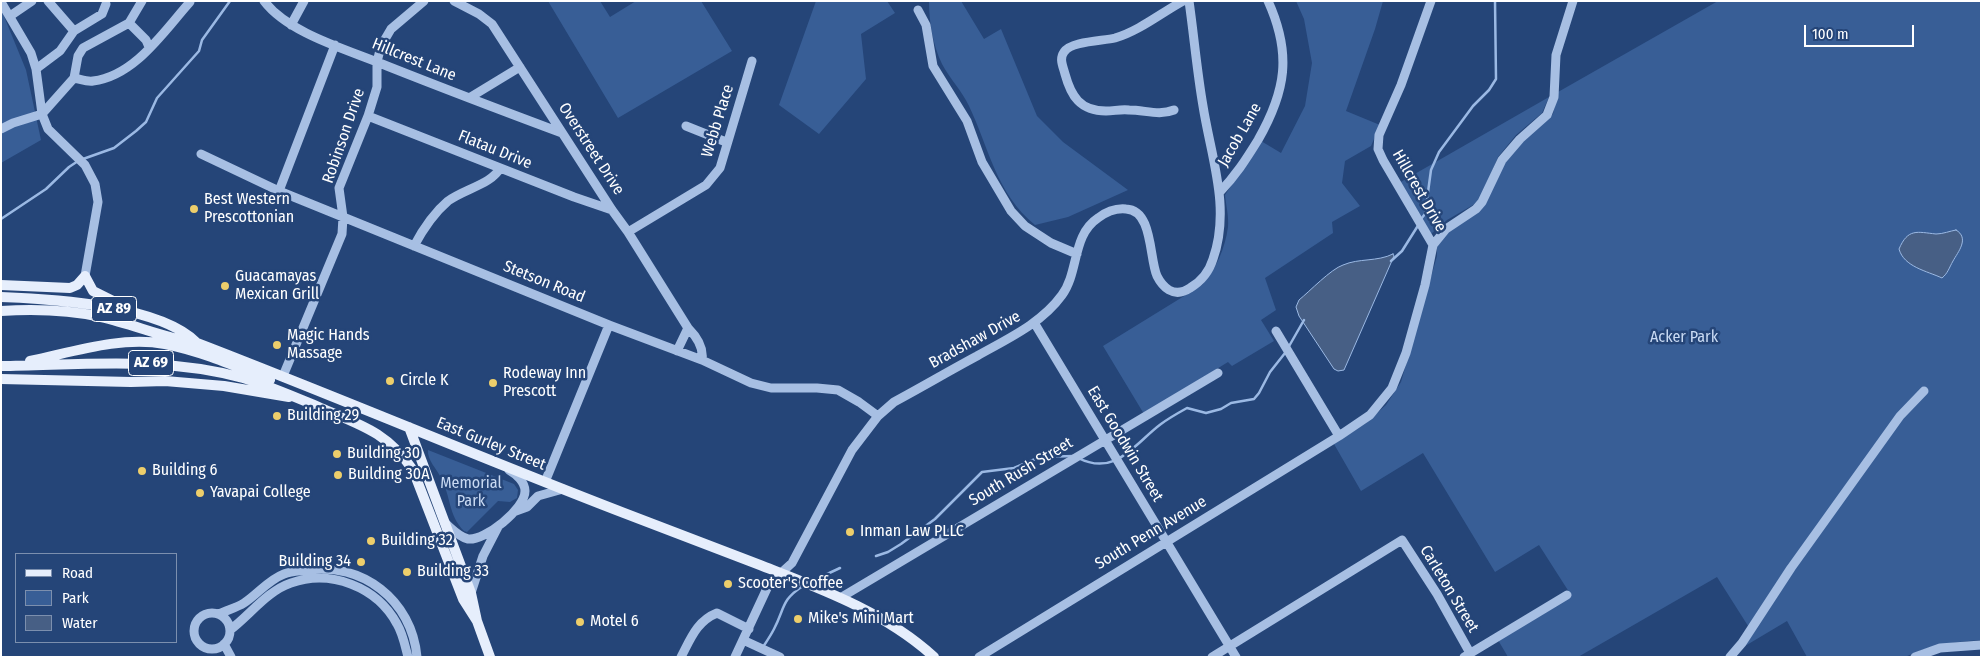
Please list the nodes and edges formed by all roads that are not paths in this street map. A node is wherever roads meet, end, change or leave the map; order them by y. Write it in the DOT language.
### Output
graph roads {
  1 [pos="32,1"];
  2 [pos="48,1"];
  3 [pos="142,1"];
  4 [pos="264,1"];
  5 [pos="304,1"];
  6 [pos="424,1"];
  7 [pos="454,1"];
  8 [pos="1183,1"];
  9 [pos="1189,1"];
  10 [pos="1268,1"];
  11 [pos="1431,1"];
  12 [pos="1573,1"];
  13 [pos="1,2"];
  14 [pos="190,2"];
  15 [pos="106,4"];
  16 [pos="918,10"];
  17 [pos="10,16"];
  18 [pos="129,23"];
  19 [pos="291,26"];
  20 [pos="74,31"];
  21 [pos="336,45"];
  22 [pos="149,47"];
  23 [pos="752,61"];
  24 [pos="378,62"];
  25 [pos="520,67"];
  26 [pos="36,69"];
  27 [pos="74,78"];
  28 [pos="469,98"];
  29 [pos="1174,110"];
  30 [pos="42,114"];
  31 [pos="368,116"];
  32 [pos="686,126"];
  33 [pos="1,129"];
  34 [pos="562,133"];
  35 [pos="726,142"];
  36 [pos="201,154"];
  37 [pos="500,168"];
  38 [pos="279,191"];
  39 [pos="1220,193"];
  40 [pos="612,210"];
  41 [pos="343,217"];
  42 [pos="628,232"];
  43 [pos="1433,245"];
  44 [pos="414,246"];
  45 [pos="1077,254"];
  46 [pos="85,276"];
  47 [pos="1,285"];
  48 [pos="1,296"];
  49 [pos="24,298"];
  50 [pos="1,301"];
  51 [pos="1,311"];
  52 [pos="139,314"];
  53 [pos="1035,324"];
  54 [pos="609,325"];
  55 [pos="688,328"];
  56 [pos="1276,331"];
  57 [pos="197,342"];
  58 [pos="677,351"];
  59 [pos="702,360"];
  60 [pos="1,365"];
  61 [pos="1218,373"];
  62 [pos="283,376"];
  63 [pos="1,379"];
  64 [pos="310,387"];
  65 [pos="1924,391"];
  66 [pos="296,398"];
  67 [pos="878,416"];
  68 [pos="409,428"];
  69 [pos="1339,436"];
  70 [pos="1106,439"];
  71 [pos="500,465"];
  72 [pos="545,482"];
  73 [pos="563,489"];
  74 [pos="516,511"];
  75 [pos="446,523"];
  76 [pos="499,525"];
  77 [pos="1166,542"];
  78 [pos="782,574"];
  79 [pos="471,594"];
  80 [pos="1567,595"];
  81 [pos="840,598"];
  82 [pos="219,614"];
  83 [pos="477,621"];
  84 [pos="230,630"];
  85 [pos="749,630"];
  86 [pos="743,640"];
  87 [pos="224,644"];
  88 [pos="1229,645"];
  89 [pos="1981,645"];
  90 [pos="1467,655"];
  91 [pos="232,657"];
  92 [pos="408,657"];
  93 [pos="417,657"];
  94 [pos="490,657"];
  95 [pos="681,657"];
  96 [pos="735,657"];
  97 [pos="780,657"];
  98 [pos="934,657"];
  99 [pos="979,657"];
  100 [pos="1212,657"];
  101 [pos="1236,657"];
  102 [pos="1730,657"];
  103 [pos="1915,657"];
  1 -- 17 [label="street"];
  2 -- 20 [label="street"];
  3 -- 18 [label="street"];
  4 -- 19 [label="street, Hillcrest Lane"];
  5 -- 19 [label="street"];
  6 -- 24 [label="street, Robinson Drive"];
  7 -- 25 [label="street, Overstreet Drive"];
  8 -- 29 [label="street"];
  9 -- 39 [label="street, Bradshaw Drive"];
  10 -- 39 [label="street, Jacob Lane"];
  11 -- 43 [label="street, Hillcrest Drive"];
  12 -- 43 [label="street"];
  13 -- 17 [label="street"];
  14 -- 22 [label="street"];
  15 -- 20 [label="street"];
  16 -- 45 [label="street"];
  17 -- 26 [label="street"];
  18 -- 22 [label="street"];
  18 -- 27 [label="street"];
  19 -- 21 [label="street, Hillcrest Lane"];
  20 -- 26 [label="street"];
  21 -- 24 [label="street, Hillcrest Lane"];
  21 -- 38 [label="street"];
  22 -- 27 [label="street"];
  23 -- 35 [label="street, Webb Place"];
  24 -- 28 [label="street, Hillcrest Lane"];
  24 -- 31 [label="street, Robinson Drive"];
  25 -- 28 [label="street"];
  25 -- 34 [label="street, Overstreet Drive"];
  26 -- 30 [label="street"];
  27 -- 30 [label="street"];
  28 -- 34 [label="street, Hillcrest Lane"];
  30 -- 33 [label="street"];
  30 -- 46 [label="street"];
  31 -- 37 [label="street, Flatau Drive"];
  31 -- 41 [label="street, Robinson Drive"];
  32 -- 35 [label="street"];
  34 -- 40 [label="street, Overstreet Drive"];
  35 -- 42 [label="street, Webb Place"];
  36 -- 38 [label="street, Stetson Road"];
  37 -- 40 [label="street, Flatau Drive"];
  37 -- 44 [label="street"];
  38 -- 41 [label="street, Stetson Road"];
  39 -- 45 [label="street, Bradshaw Drive"];
  40 -- 42 [label="street, Overstreet Drive"];
  41 -- 44 [label="street, Stetson Road"];
  41 -- 62 [label="street, Robinson Drive"];
  42 -- 55 [label="street, Overstreet Drive"];
  43 -- 69 [label="street, Hillcrest Drive"];
  44 -- 54 [label="street, Stetson Road"];
  45 -- 53 [label="street, Bradshaw Drive"];
  46 -- 47 [label="main road"];
  46 -- 52 [label="main road"];
  48 -- 49 [label="main road"];
  49 -- 50 [label="main road, AZ 89"];
  49 -- 52 [label="main road, East Gurley Street / AZ 89"];
  51 -- 57 [label="main road"];
  52 -- 57 [label="main road, East Gurley Street / AZ 89"];
  53 -- 67 [label="street, Bradshaw Drive"];
  53 -- 70 [label="street, East Goodwin Street"];
  54 -- 58 [label="street, Stetson Road"];
  54 -- 72 [label="street"];
  55 -- 58 [label="street"];
  55 -- 59 [label="street, Overstreet Drive"];
  56 -- 69 [label="street"];
  57 -- 62 [label="main road, East Gurley Street / AZ 89"];
  58 -- 59 [label="street, Stetson Road"];
  59 -- 67 [label="street, Stetson Road"];
  60 -- 64 [label="main road"];
  60 -- 66 [label="main road, AZ 69"];
  61 -- 70 [label="street, South Rush Street"];
  62 -- 64 [label="main road, East Gurley Street / AZ 89"];
  63 -- 66 [label="main road"];
  64 -- 68 [label="main road, East Gurley Street / AZ 89"];
  65 -- 102 [label="street"];
  66 -- 83 [label="main road"];
  67 -- 78 [label="street, Bradshaw Drive"];
  68 -- 71 [label="main road, East Gurley Street"];
  68 -- 75 [label="main road"];
  69 -- 77 [label="street, South Penn Avenue"];
  70 -- 77 [label="street, East Goodwin Street"];
  70 -- 81 [label="street, South Rush Street"];
  71 -- 72 [label="main road, East Gurley Street"];
  71 -- 74 [label="street"];
  72 -- 73 [label="main road, East Gurley Street"];
  73 -- 74 [label="street"];
  73 -- 78 [label="main road, East Gurley Street"];
  74 -- 76 [label="street"];
  75 -- 76 [label="street"];
  75 -- 79 [label="main road"];
  76 -- 79 [label="street"];
  77 -- 88 [label="street, East Goodwin Street"];
  77 -- 99 [label="street, South Penn Avenue"];
  78 -- 81 [label="main road, East Gurley Street"];
  78 -- 85 [label="street, Bradshaw Drive"];
  79 -- 83 [label="main road"];
  80 -- 90 [label="street"];
  81 -- 98 [label="main road, East Gurley Street"];
  82 -- 84 [label="street"];
  82 -- 87 [label="street"];
  82 -- 93 [label="street"];
  83 -- 94 [label="main road"];
  84 -- 87 [label="street"];
  84 -- 92 [label="street"];
  85 -- 86 [label="street, Bradshaw Drive"];
  85 -- 95 [label="street"];
  86 -- 96 [label="street, Bradshaw Drive"];
  86 -- 97 [label="street"];
  87 -- 91 [label="street"];
  88 -- 90 [label="street, Carleton Street"];
  88 -- 100 [label="street"];
  88 -- 101 [label="street, East Goodwin Street"];
  89 -- 103 [label="street"];
}
